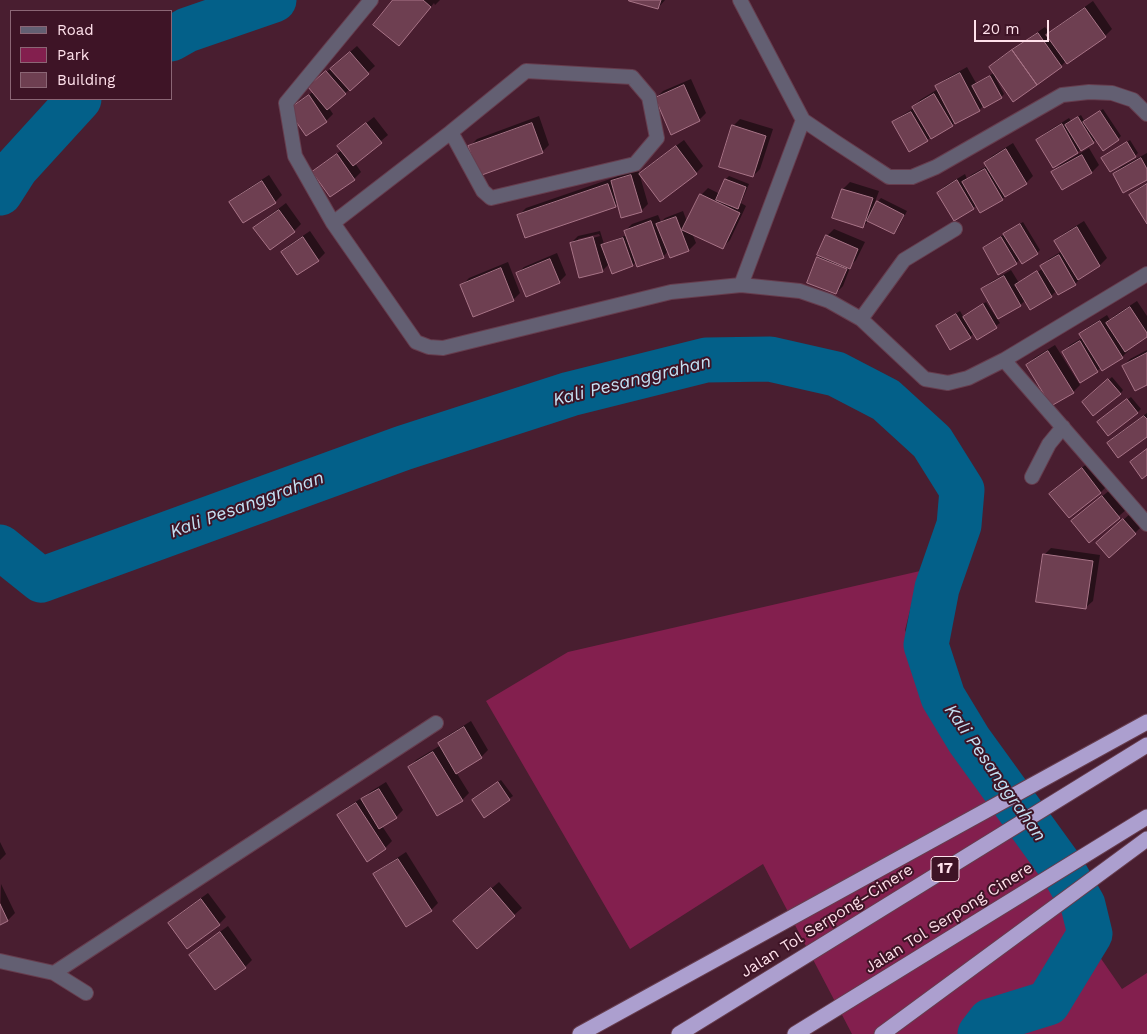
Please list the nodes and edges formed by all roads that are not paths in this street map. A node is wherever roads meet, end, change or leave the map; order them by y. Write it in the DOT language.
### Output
graph roads {
  1 [pos="371,0"];
  2 [pos="740,0"];
  3 [pos="1147,114"];
  4 [pos="803,120"];
  5 [pos="451,132"];
  6 [pos="333,223"];
  7 [pos="955,229"];
  8 [pos="1147,274"];
  9 [pos="741,285"];
  10 [pos="861,319"];
  11 [pos="1004,360"];
  12 [pos="1063,427"];
  13 [pos="1032,476"];
  14 [pos="1147,524"];
  15 [pos="1147,722"];
  16 [pos="436,723"];
  17 [pos="1147,745"];
  18 [pos="1147,816"];
  19 [pos="1147,839"];
  20 [pos="0,961"];
  21 [pos="54,973"];
  22 [pos="86,993"];
  23 [pos="580,1034"];
  24 [pos="678,1034"];
  25 [pos="794,1034"];
  26 [pos="882,1034"];
  1 -- 6 [label="street"];
  2 -- 4 [label="street"];
  3 -- 4 [label="street"];
  4 -- 9 [label="street"];
  5 -- 5 [label="street"];
  5 -- 6 [label="street"];
  6 -- 9 [label="street"];
  7 -- 10 [label="street"];
  8 -- 11 [label="street"];
  9 -- 10 [label="street"];
  10 -- 11 [label="street"];
  11 -- 12 [label="street"];
  12 -- 13 [label="street"];
  12 -- 14 [label="street"];
  15 -- 23 [label="highway"];
  16 -- 21 [label="street"];
  17 -- 24 [label="highway, Jalan Tol Serpong–Cinere / 17"];
  18 -- 25 [label="highway, Jalan Tol Serpong Cinere"];
  19 -- 26 [label="highway"];
  20 -- 21 [label="street"];
  21 -- 22 [label="street"];
}
